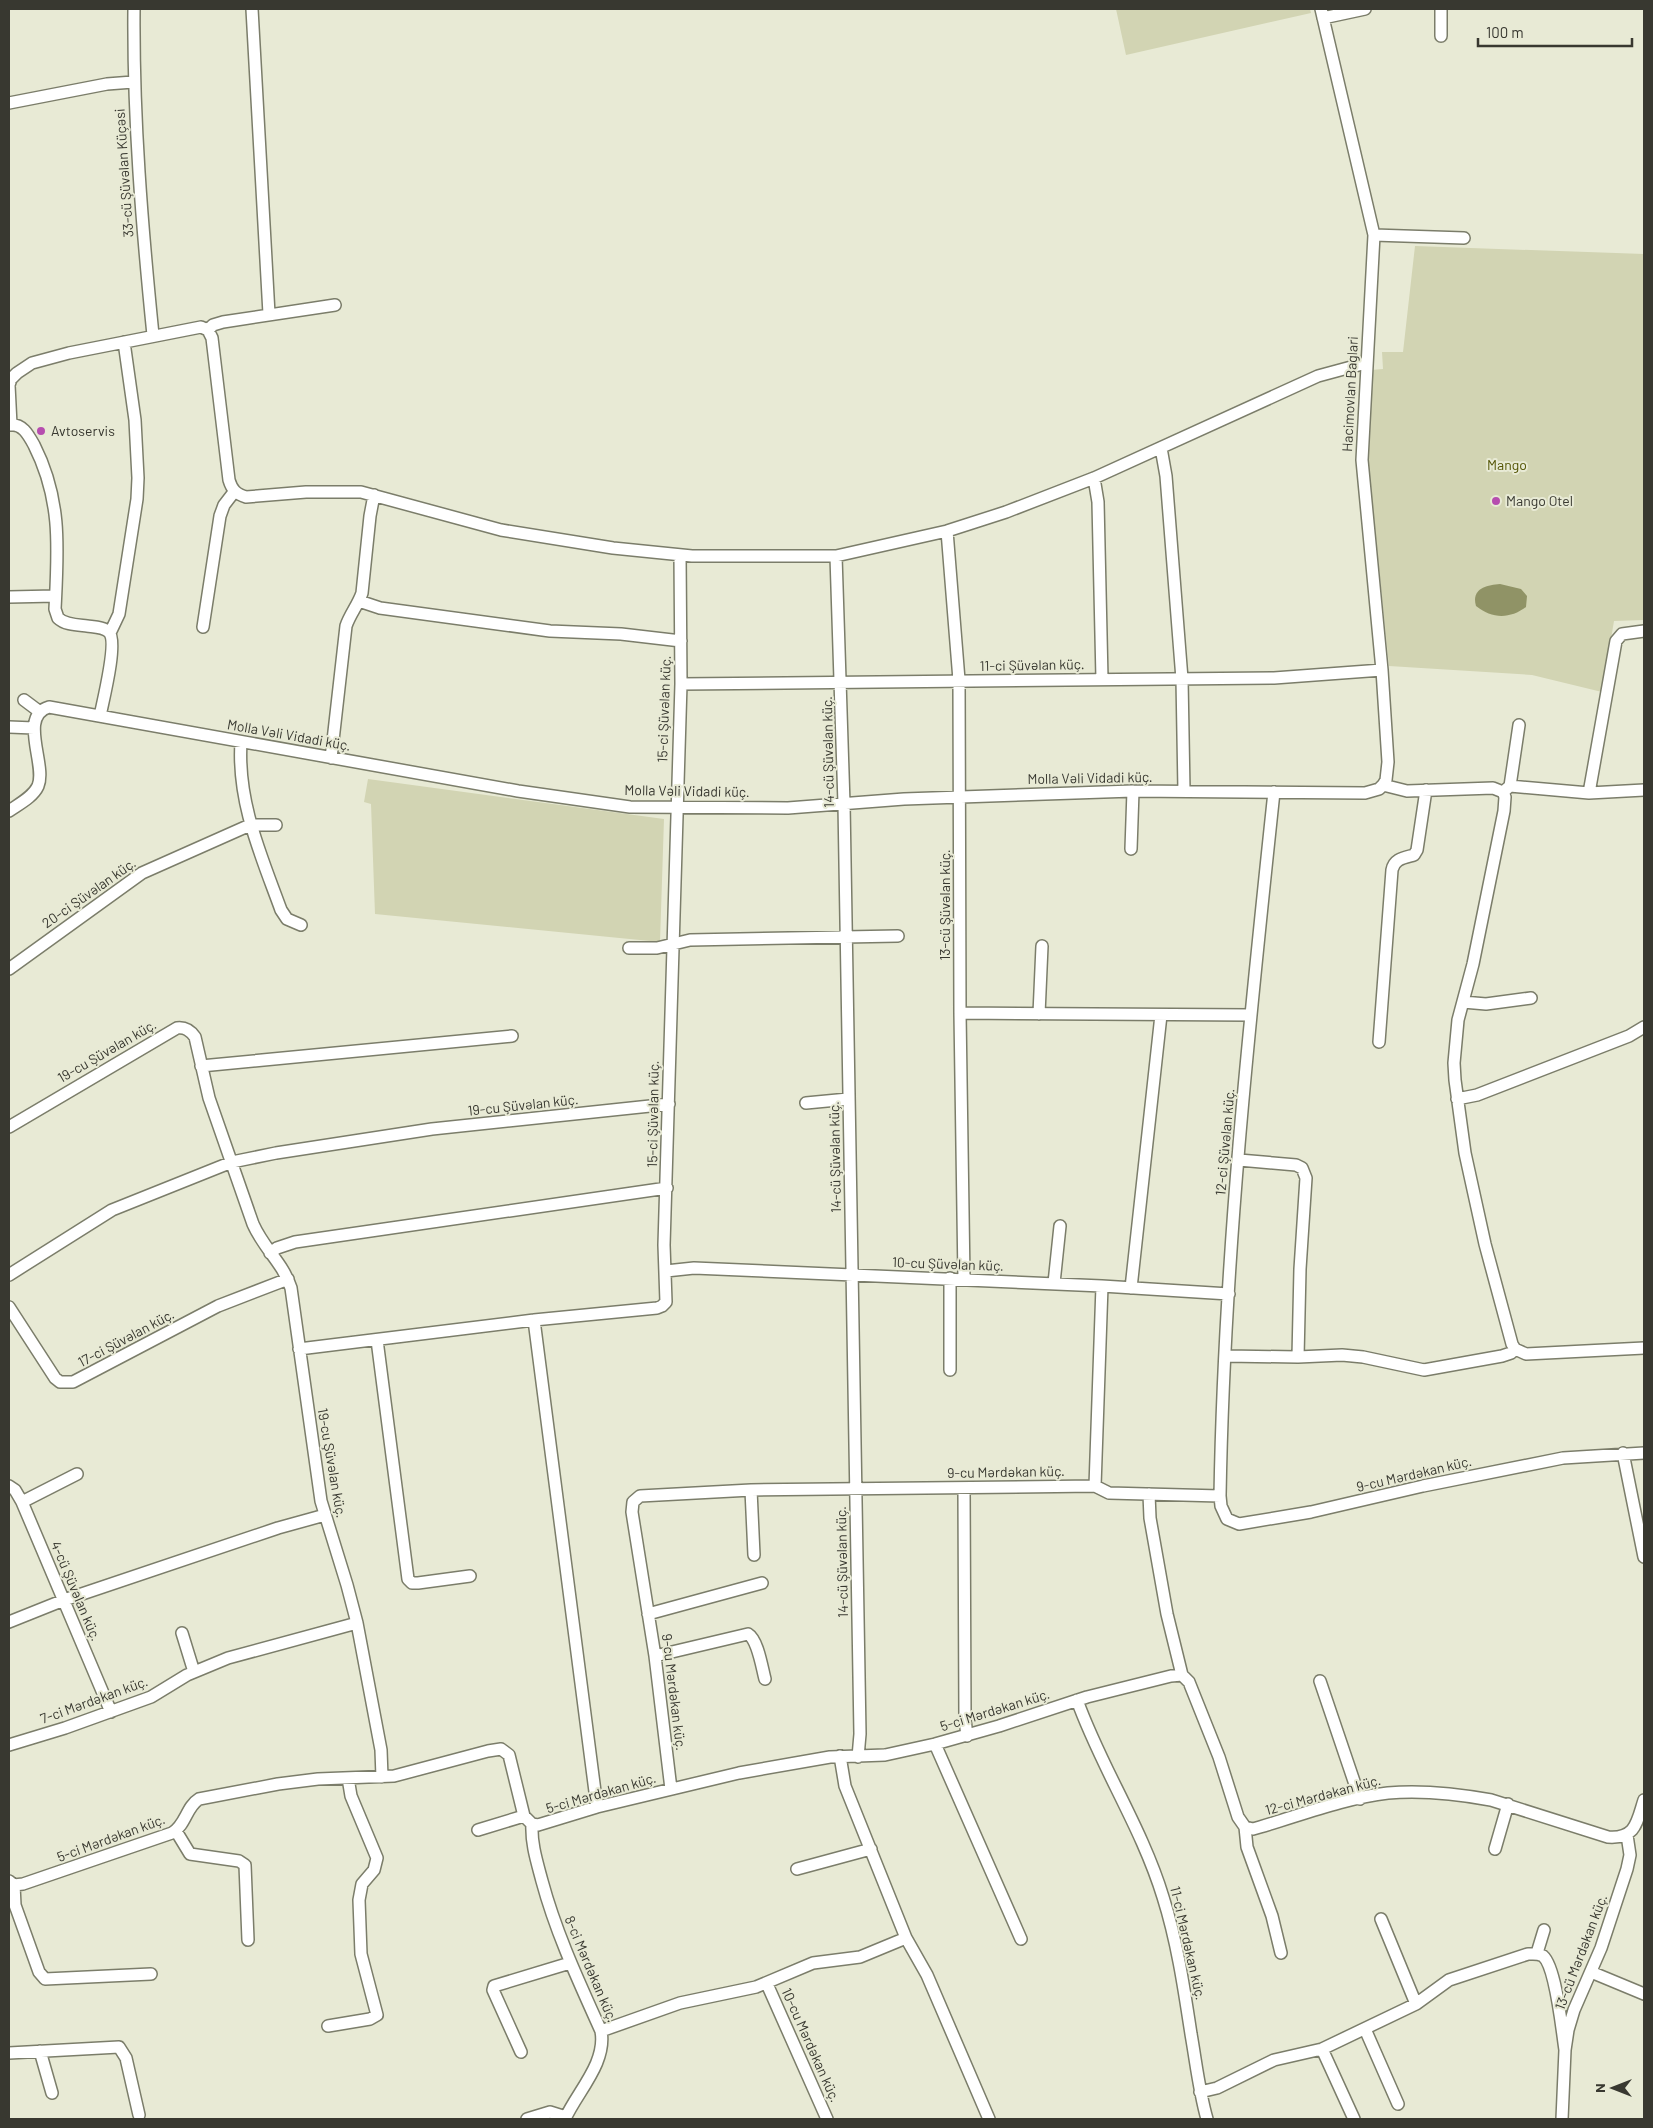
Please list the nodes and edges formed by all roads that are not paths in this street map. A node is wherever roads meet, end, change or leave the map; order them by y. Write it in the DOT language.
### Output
graph roads {
  1 [pos="134,9"];
  2 [pos="252,9"];
  3 [pos="1365,9"];
  4 [pos="1441,9"];
  5 [pos="1322,13"];
  6 [pos="1441,36"];
  7 [pos="133,82"];
  8 [pos="9,102"];
  9 [pos="1374,235"];
  10 [pos="1464,238"];
  11 [pos="335,306"];
  12 [pos="269,314"];
  13 [pos="208,330"];
  14 [pos="153,335"];
  15 [pos="124,342"];
  16 [pos="1366,363"];
  17 [pos="10,377"];
  18 [pos="10,425"];
  19 [pos="1161,448"];
  20 [pos="1094,478"];
  21 [pos="234,492"];
  22 [pos="374,495"];
  23 [pos="947,531"];
  24 [pos="680,555"];
  25 [pos="836,556"];
  26 [pos="56,596"];
  27 [pos="9,597"];
  28 [pos="359,601"];
  29 [pos="203,627"];
  30 [pos="1644,631"];
  31 [pos="110,632"];
  32 [pos="681,641"];
  33 [pos="1382,670"];
  34 [pos="1102,679"];
  35 [pos="1182,679"];
  36 [pos="959,680"];
  37 [pos="681,684"];
  38 [pos="841,684"];
  39 [pos="24,700"];
  40 [pos="40,712"];
  41 [pos="100,716"];
  42 [pos="1519,725"];
  43 [pos="9,728"];
  44 [pos="34,728"];
  45 [pos="240,742"];
  46 [pos="331,758"];
  47 [pos="1383,785"];
  48 [pos="1506,789"];
  49 [pos="1426,790"];
  50 [pos="1644,790"];
  51 [pos="1133,791"];
  52 [pos="1184,791"];
  53 [pos="1274,792"];
  54 [pos="1589,793"];
  55 [pos="960,796"];
  56 [pos="844,804"];
  57 [pos="676,808"];
  58 [pos="9,810"];
  59 [pos="250,825"];
  60 [pos="276,825"];
  61 [pos="1131,849"];
  62 [pos="301,925"];
  63 [pos="898,936"];
  64 [pos="846,937"];
  65 [pos="672,944"];
  66 [pos="1042,946"];
  67 [pos="629,948"];
  68 [pos="9,969"];
  69 [pos="1531,998"];
  70 [pos="1462,1002"];
  71 [pos="960,1013"];
  72 [pos="1039,1014"];
  73 [pos="1161,1015"];
  74 [pos="1250,1015"];
  75 [pos="1644,1027"];
  76 [pos="512,1036"];
  77 [pos="1379,1042"];
  78 [pos="201,1066"];
  79 [pos="848,1099"];
  80 [pos="1457,1099"];
  81 [pos="806,1103"];
  82 [pos="669,1104"];
  83 [pos="9,1127"];
  84 [pos="1239,1160"];
  85 [pos="232,1162"];
  86 [pos="667,1188"];
  87 [pos="1060,1226"];
  88 [pos="270,1253"];
  89 [pos="666,1271"];
  90 [pos="9,1275"];
  91 [pos="852,1275"];
  92 [pos="950,1278"];
  93 [pos="288,1279"];
  94 [pos="964,1279"];
  95 [pos="1054,1283"];
  96 [pos="1102,1286"];
  97 [pos="1131,1288"];
  98 [pos="1229,1294"];
  99 [pos="9,1307"];
  100 [pos="534,1320"];
  101 [pos="377,1340"];
  102 [pos="1644,1348"];
  103 [pos="299,1349"];
  104 [pos="1515,1349"];
  105 [pos="1226,1356"];
  106 [pos="1298,1357"];
  107 [pos="950,1370"];
  108 [pos="1623,1453"];
  109 [pos="1644,1453"];
  110 [pos="77,1474"];
  111 [pos="9,1486"];
  112 [pos="1095,1486"];
  113 [pos="855,1488"];
  114 [pos="964,1488"];
  115 [pos="751,1490"];
  116 [pos="1149,1494"];
  117 [pos="1220,1496"];
  118 [pos="22,1502"];
  119 [pos="325,1516"];
  120 [pos="754,1555"];
  121 [pos="1644,1557"];
  122 [pos="470,1576"];
  123 [pos="762,1583"];
  124 [pos="64,1600"];
  125 [pos="648,1614"];
  126 [pos="9,1622"];
  127 [pos="357,1623"];
  128 [pos="182,1633"];
  129 [pos="655,1656"];
  130 [pos="194,1672"];
  131 [pos="1182,1675"];
  132 [pos="765,1679"];
  133 [pos="1320,1681"];
  134 [pos="1077,1700"];
  135 [pos="111,1712"];
  136 [pos="967,1736"];
  137 [pos="935,1744"];
  138 [pos="9,1745"];
  139 [pos="840,1756"];
  140 [pos="858,1757"];
  141 [pos="382,1777"];
  142 [pos="348,1778"];
  143 [pos="671,1789"];
  144 [pos="1360,1798"];
  145 [pos="1508,1804"];
  146 [pos="597,1807"];
  147 [pos="1643,1808"];
  148 [pos="528,1820"];
  149 [pos="1245,1827"];
  150 [pos="176,1830"];
  151 [pos="478,1830"];
  152 [pos="1628,1835"];
  153 [pos="871,1849"];
  154 [pos="1495,1849"];
  155 [pos="797,1869"];
  156 [pos="11,1883"];
  157 [pos="1381,1919"];
  158 [pos="1544,1930"];
  159 [pos="906,1938"];
  160 [pos="1021,1939"];
  161 [pos="248,1940"];
  162 [pos="1281,1953"];
  163 [pos="1537,1953"];
  164 [pos="570,1963"];
  165 [pos="1591,1972"];
  166 [pos="151,1974"];
  167 [pos="767,1984"];
  168 [pos="1644,1994"];
  169 [pos="1557,1996"];
  170 [pos="1578,1998"];
  171 [pos="1416,2004"];
  172 [pos="328,2026"];
  173 [pos="1366,2029"];
  174 [pos="601,2031"];
  175 [pos="1322,2049"];
  176 [pos="1564,2050"];
  177 [pos="40,2051"];
  178 [pos="9,2052"];
  179 [pos="521,2052"];
  180 [pos="1200,2092"];
  181 [pos="52,2093"];
  182 [pos="1398,2104"];
  183 [pos="139,2115"];
  184 [pos="565,2118"];
  185 [pos="527,2119"];
  186 [pos="827,2119"];
  187 [pos="989,2119"];
  188 [pos="1207,2119"];
  189 [pos="1354,2119"];
  190 [pos="1562,2119"];
  1 -- 7 [label="street, 33-cü Şüvəlan Küçəsi"];
  2 -- 12 [label="street"];
  3 -- 5 [label="street"];
  4 -- 6 [label="street"];
  5 -- 9 [label="street, Hacimovlan Baglari"];
  7 -- 8 [label="street"];
  7 -- 14 [label="street, 33-cü Şüvəlan Küçəsi"];
  9 -- 10 [label="street"];
  9 -- 16 [label="street, Hacimovlan Baglari"];
  11 -- 12 [label="street"];
  12 -- 13 [label="street"];
  13 -- 14 [label="street"];
  13 -- 21 [label="street"];
  14 -- 15 [label="street"];
  15 -- 17 [label="street"];
  15 -- 31 [label="street"];
  16 -- 19 [label="street"];
  16 -- 33 [label="street, Hacimovlan Baglari"];
  17 -- 18 [label="street"];
  18 -- 26 [label="street"];
  19 -- 20 [label="street"];
  19 -- 35 [label="street"];
  20 -- 23 [label="street"];
  20 -- 34 [label="street"];
  21 -- 22 [label="street"];
  21 -- 29 [label="street"];
  22 -- 24 [label="street"];
  22 -- 28 [label="street"];
  23 -- 25 [label="street"];
  23 -- 36 [label="street, 13-cü Şüvəlan küç."];
  24 -- 25 [label="street"];
  24 -- 32 [label="street, 15-ci Şüvəlan küç."];
  25 -- 38 [label="street, 14-cü Şüvəlan küç."];
  26 -- 27 [label="street"];
  26 -- 31 [label="street"];
  28 -- 32 [label="street"];
  28 -- 46 [label="street"];
  30 -- 54 [label="street"];
  31 -- 41 [label="street"];
  32 -- 37 [label="street, 15-ci Şüvəlan küç."];
  33 -- 35 [label="street, 11-ci Şüvəlan küç."];
  33 -- 47 [label="street, Hacimovlan Baglari"];
  34 -- 35 [label="street, 11-ci Şüvəlan küç."];
  34 -- 36 [label="street, 11-ci Şüvəlan küç."];
  35 -- 52 [label="street"];
  36 -- 38 [label="street, 11-ci Şüvəlan küç."];
  36 -- 55 [label="street, 13-cü Şüvəlan küç."];
  37 -- 38 [label="street, 11-ci Şüvəlan küç."];
  37 -- 57 [label="street, 15-ci Şüvəlan küç."];
  38 -- 56 [label="street, 14-cü Şüvəlan küç."];
  39 -- 40 [label="street"];
  40 -- 41 [label="street, Molla Vəli Vidadi küç."];
  40 -- 44 [label="street"];
  41 -- 45 [label="street, Molla Vəli Vidadi küç."];
  42 -- 48 [label="street"];
  43 -- 44 [label="street"];
  44 -- 58 [label="street"];
  45 -- 46 [label="street, Molla Vəli Vidadi küç."];
  45 -- 59 [label="street"];
  46 -- 57 [label="street, Molla Vəli Vidadi küç."];
  47 -- 49 [label="street"];
  47 -- 53 [label="street, Molla Vəli Vidadi küç."];
  48 -- 49 [label="street"];
  48 -- 54 [label="street"];
  48 -- 70 [label="street"];
  49 -- 77 [label="street"];
  50 -- 54 [label="street"];
  51 -- 52 [label="street, Molla Vəli Vidadi küç."];
  51 -- 55 [label="street, Molla Vəli Vidadi küç."];
  51 -- 61 [label="street"];
  52 -- 53 [label="street, Molla Vəli Vidadi küç."];
  53 -- 74 [label="street, 12-ci Şüvəlan küç."];
  55 -- 56 [label="street, Molla Vəli Vidadi küç."];
  55 -- 71 [label="street, 13-cü Şüvəlan küç."];
  56 -- 57 [label="street, Molla Vəli Vidadi küç."];
  56 -- 64 [label="street, 14-cü Şüvəlan küç."];
  57 -- 65 [label="street, 15-ci Şüvəlan küç."];
  59 -- 60 [label="street, 20-ci Şüvəlan küç."];
  59 -- 62 [label="street"];
  59 -- 68 [label="street, 20-ci Şüvəlan küç."];
  63 -- 64 [label="street"];
  64 -- 65 [label="street"];
  64 -- 79 [label="street, 14-cü Şüvəlan küç."];
  65 -- 67 [label="street"];
  65 -- 82 [label="street, 15-ci Şüvəlan küç."];
  66 -- 72 [label="street"];
  69 -- 70 [label="street"];
  70 -- 80 [label="street"];
  71 -- 72 [label="street"];
  71 -- 94 [label="street, 13-cü Şüvəlan küç."];
  72 -- 73 [label="street"];
  73 -- 74 [label="street"];
  73 -- 97 [label="street"];
  74 -- 84 [label="street, 12-ci Şüvəlan küç."];
  75 -- 80 [label="street"];
  76 -- 78 [label="street"];
  78 -- 83 [label="street, 19-cu Şüvəlan küç."];
  78 -- 85 [label="street, 19-cu Şüvəlan küç."];
  79 -- 81 [label="street"];
  79 -- 91 [label="street, 14-cü Şüvəlan küç."];
  80 -- 104 [label="street"];
  82 -- 85 [label="street, 19-cu Şüvəlan küç."];
  82 -- 86 [label="street, 15-ci Şüvəlan küç."];
  84 -- 98 [label="street, 12-ci Şüvəlan küç."];
  84 -- 106 [label="street"];
  85 -- 88 [label="street, 19-cu Şüvəlan küç."];
  85 -- 90 [label="street, 19-cu Şüvəlan küç."];
  86 -- 88 [label="street"];
  86 -- 89 [label="street, 15-ci Şüvəlan küç."];
  87 -- 95 [label="street"];
  88 -- 93 [label="street, 19-cu Şüvəlan küç."];
  89 -- 91 [label="street, 10-cu Şüvəlan küç."];
  89 -- 100 [label="street, 15-ci Şüvəlan küç."];
  91 -- 92 [label="street, 10-cu Şüvəlan küç."];
  91 -- 113 [label="street, 14-cü Şüvəlan küç."];
  92 -- 94 [label="street, 10-cu Şüvəlan küç."];
  92 -- 107 [label="street"];
  93 -- 99 [label="street, 17-ci Şüvəlan küç."];
  93 -- 103 [label="street, 19-cu Şüvəlan küç."];
  94 -- 95 [label="street, 10-cu Şüvəlan küç."];
  95 -- 96 [label="street, 10-cu Şüvəlan küç."];
  96 -- 97 [label="street, 10-cu Şüvəlan küç."];
  96 -- 112 [label="street"];
  97 -- 98 [label="street, 10-cu Şüvəlan küç."];
  98 -- 105 [label="street, 12-ci Şüvəlan küç."];
  100 -- 101 [label="street, 15-ci Şüvəlan küç."];
  100 -- 146 [label="street"];
  101 -- 103 [label="street, 15-ci Şüvəlan küç."];
  101 -- 122 [label="street"];
  102 -- 104 [label="street"];
  103 -- 119 [label="street, 19-cu Şüvəlan küç."];
  104 -- 106 [label="street"];
  105 -- 106 [label="street"];
  105 -- 117 [label="street, 12-ci Şüvəlan küç."];
  108 -- 109 [label="street, 9-cu Mərdəkan küç."];
  108 -- 117 [label="street, 9-cu Mərdəkan küç."];
  108 -- 121 [label="street"];
  110 -- 118 [label="street"];
  111 -- 118 [label="street, 4-cü Şüvəlan küç."];
  112 -- 114 [label="street, 9-cu Mərdəkan küç."];
  112 -- 116 [label="street, 9-cu Mərdəkan küç."];
  113 -- 114 [label="street, 9-cu Mərdəkan küç."];
  113 -- 115 [label="street, 9-cu Mərdəkan küç."];
  113 -- 140 [label="street, 14-cü Şüvəlan küç."];
  114 -- 136 [label="street"];
  115 -- 120 [label="street"];
  115 -- 125 [label="street, 9-cu Mərdəkan küç."];
  116 -- 117 [label="street, 9-cu Mərdəkan küç."];
  116 -- 131 [label="street"];
  118 -- 124 [label="street, 4-cü Şüvəlan küç."];
  119 -- 124 [label="street"];
  119 -- 127 [label="street, 19-cu Şüvəlan küç."];
  123 -- 125 [label="street"];
  124 -- 126 [label="street"];
  124 -- 135 [label="street, 4-cü Şüvəlan küç."];
  125 -- 129 [label="street, 9-cu Mərdəkan küç."];
  127 -- 130 [label="street, 7-ci Mərdəkan küç."];
  127 -- 141 [label="street, 19-cu Şüvəlan küç."];
  128 -- 130 [label="street"];
  129 -- 132 [label="street"];
  129 -- 143 [label="street, 9-cu Mərdəkan küç."];
  130 -- 135 [label="street, 7-ci Mərdəkan küç."];
  131 -- 134 [label="street, 5-ci Mərdəkan küç."];
  131 -- 149 [label="street"];
  133 -- 144 [label="street"];
  134 -- 136 [label="street, 5-ci Mərdəkan küç."];
  134 -- 180 [label="street, 11-ci Mərdəkan küç."];
  135 -- 138 [label="street, 7-ci Mərdəkan küç."];
  136 -- 137 [label="street, 5-ci Mərdəkan küç."];
  137 -- 140 [label="street, 5-ci Mərdəkan küç."];
  137 -- 160 [label="street"];
  139 -- 140 [label="street, 5-ci Mərdəkan küç."];
  139 -- 143 [label="street, 5-ci Mərdəkan küç."];
  139 -- 153 [label="street"];
  141 -- 142 [label="street, 5-ci Mərdəkan küç."];
  141 -- 148 [label="street, 5-ci Mərdəkan küç."];
  142 -- 150 [label="street, 5-ci Mərdəkan küç."];
  142 -- 172 [label="street"];
  143 -- 146 [label="street, 5-ci Mərdəkan küç."];
  144 -- 145 [label="street, 12-ci Mərdəkan küç."];
  144 -- 149 [label="street, 12-ci Mərdəkan küç."];
  145 -- 152 [label="street, 12-ci Mərdəkan küç."];
  145 -- 154 [label="street"];
  146 -- 148 [label="street, 5-ci Mərdəkan küç."];
  147 -- 152 [label="street, 13-cü Mərdəkan küç."];
  148 -- 151 [label="street"];
  148 -- 164 [label="street, 8-ci Mərdəkan küç."];
  149 -- 162 [label="street"];
  150 -- 156 [label="street, 5-ci Mərdəkan küç."];
  150 -- 161 [label="street"];
  152 -- 165 [label="street, 13-cü Mərdəkan küç."];
  153 -- 155 [label="street"];
  153 -- 159 [label="street"];
  156 -- 166 [label="street"];
  157 -- 171 [label="street"];
  158 -- 163 [label="street"];
  159 -- 167 [label="street"];
  159 -- 187 [label="street"];
  163 -- 169 [label="street"];
  163 -- 171 [label="street"];
  164 -- 174 [label="street, 8-ci Mərdəkan küç."];
  164 -- 179 [label="street"];
  165 -- 168 [label="street"];
  165 -- 170 [label="street, 13-cü Mərdəkan küç."];
  167 -- 174 [label="street"];
  167 -- 186 [label="street, 10-cu Mərdəkan küç."];
  169 -- 170 [label="street"];
  169 -- 176 [label="street"];
  170 -- 176 [label="street, 13-cü Mərdəkan küç."];
  171 -- 173 [label="street"];
  173 -- 175 [label="street"];
  173 -- 182 [label="street"];
  174 -- 184 [label="street, 8-ci Mərdəkan küç."];
  175 -- 180 [label="street"];
  175 -- 189 [label="street"];
  176 -- 190 [label="street, 13-cü Mərdəkan küç."];
  177 -- 178 [label="street"];
  177 -- 181 [label="street"];
  177 -- 183 [label="street"];
  180 -- 188 [label="street, 11-ci Mərdəkan küç."];
  184 -- 185 [label="street"];
}
